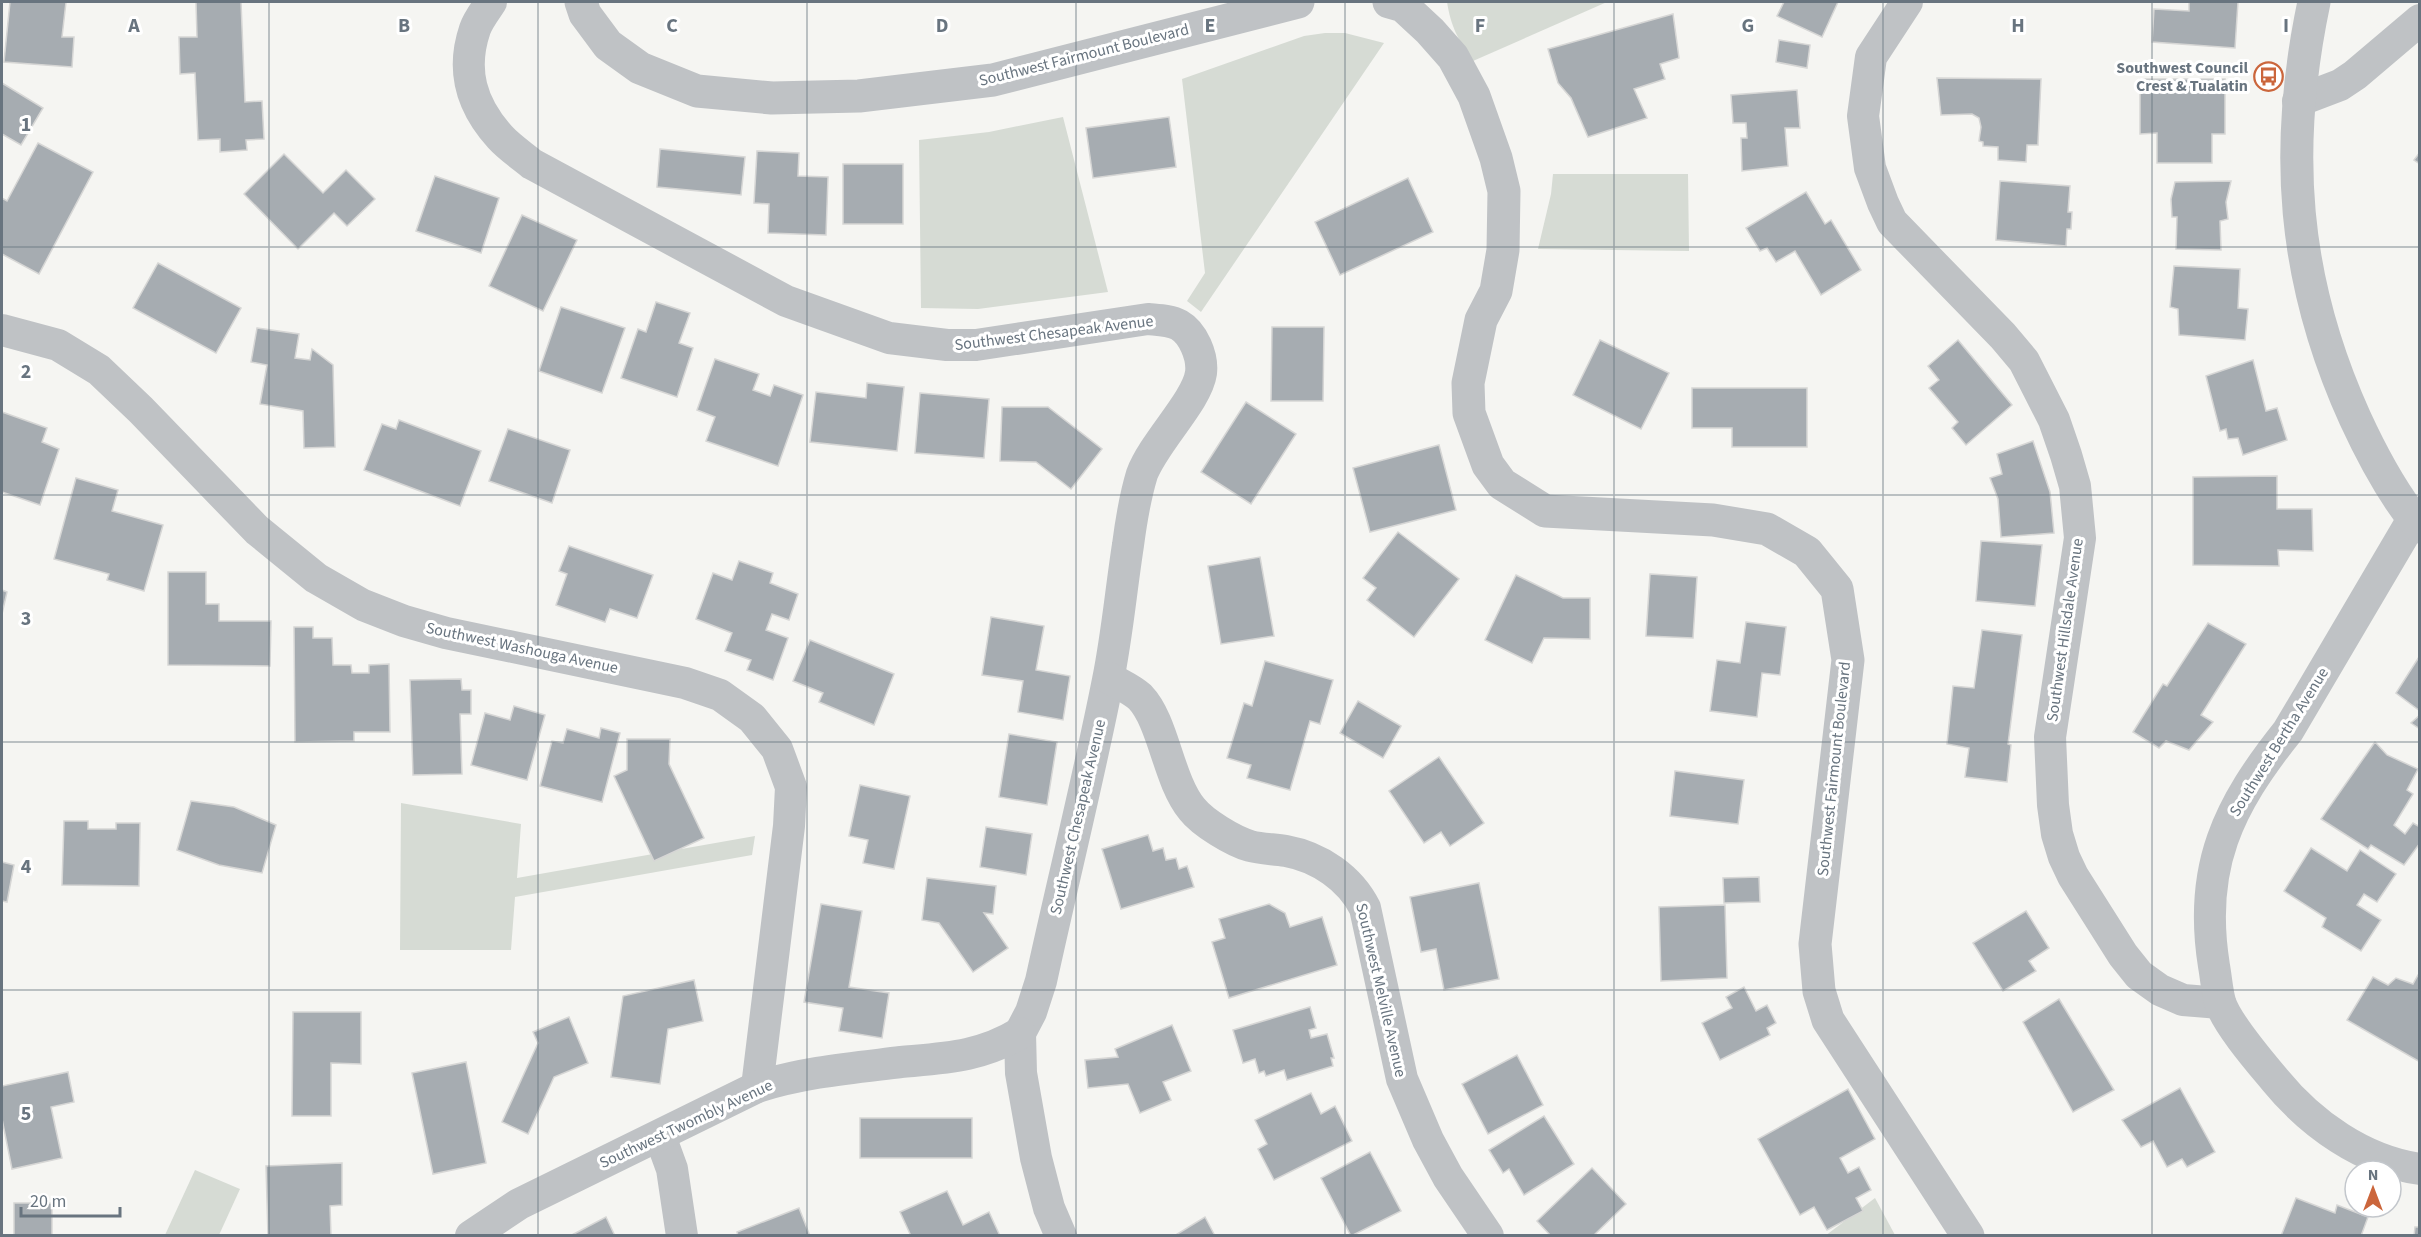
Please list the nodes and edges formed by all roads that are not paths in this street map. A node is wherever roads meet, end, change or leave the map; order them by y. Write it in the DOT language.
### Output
graph roads {
  1 [pos="491,2"];
  2 [pos="581,2"];
  3 [pos="1298,2"];
  4 [pos="1907,2"];
  5 [pos="2314,2"];
  6 [pos="1399,3"];
  7 [pos="2420,20"];
  8 [pos="2298,101"];
  9 [pos="2,330"];
  10 [pos="2416,523"];
  11 [pos="1109,678"];
  12 [pos="2220,1003"];
  13 [pos="1020,1033"];
  14 [pos="757,1087"];
  15 [pos="660,1136"];
  16 [pos="2420,1169"];
  17 [pos="471,1236"];
  18 [pos="682,1236"];
  19 [pos="1061,1236"];
  20 [pos="1488,1236"];
  21 [pos="1968,1236"];
  1 -- 11 [label="street, Southwest Chesapeak Avenue"];
  2 -- 3 [label="street, Southwest Fairmount Boulevard"];
  4 -- 12 [label="street, Southwest Hillsdale Avenue"];
  5 -- 8 [label="street"];
  6 -- 21 [label="street, Southwest Fairmount Boulevard"];
  7 -- 8 [label="street"];
  8 -- 10 [label="street"];
  9 -- 14 [label="street, Southwest Washouga Avenue"];
  10 -- 12 [label="street, Southwest Bertha Avenue"];
  11 -- 13 [label="street, Southwest Chesapeak Avenue"];
  11 -- 20 [label="street, Southwest Melville Avenue"];
  12 -- 16 [label="street, Southwest Bertha Avenue"];
  13 -- 14 [label="street, Southwest Twombly Avenue"];
  13 -- 19 [label="street, Southwest Chesapeak Avenue"];
  14 -- 15 [label="street, Southwest Twombly Avenue"];
  15 -- 17 [label="street, Southwest Twombly Avenue"];
  15 -- 18 [label="street"];
}
